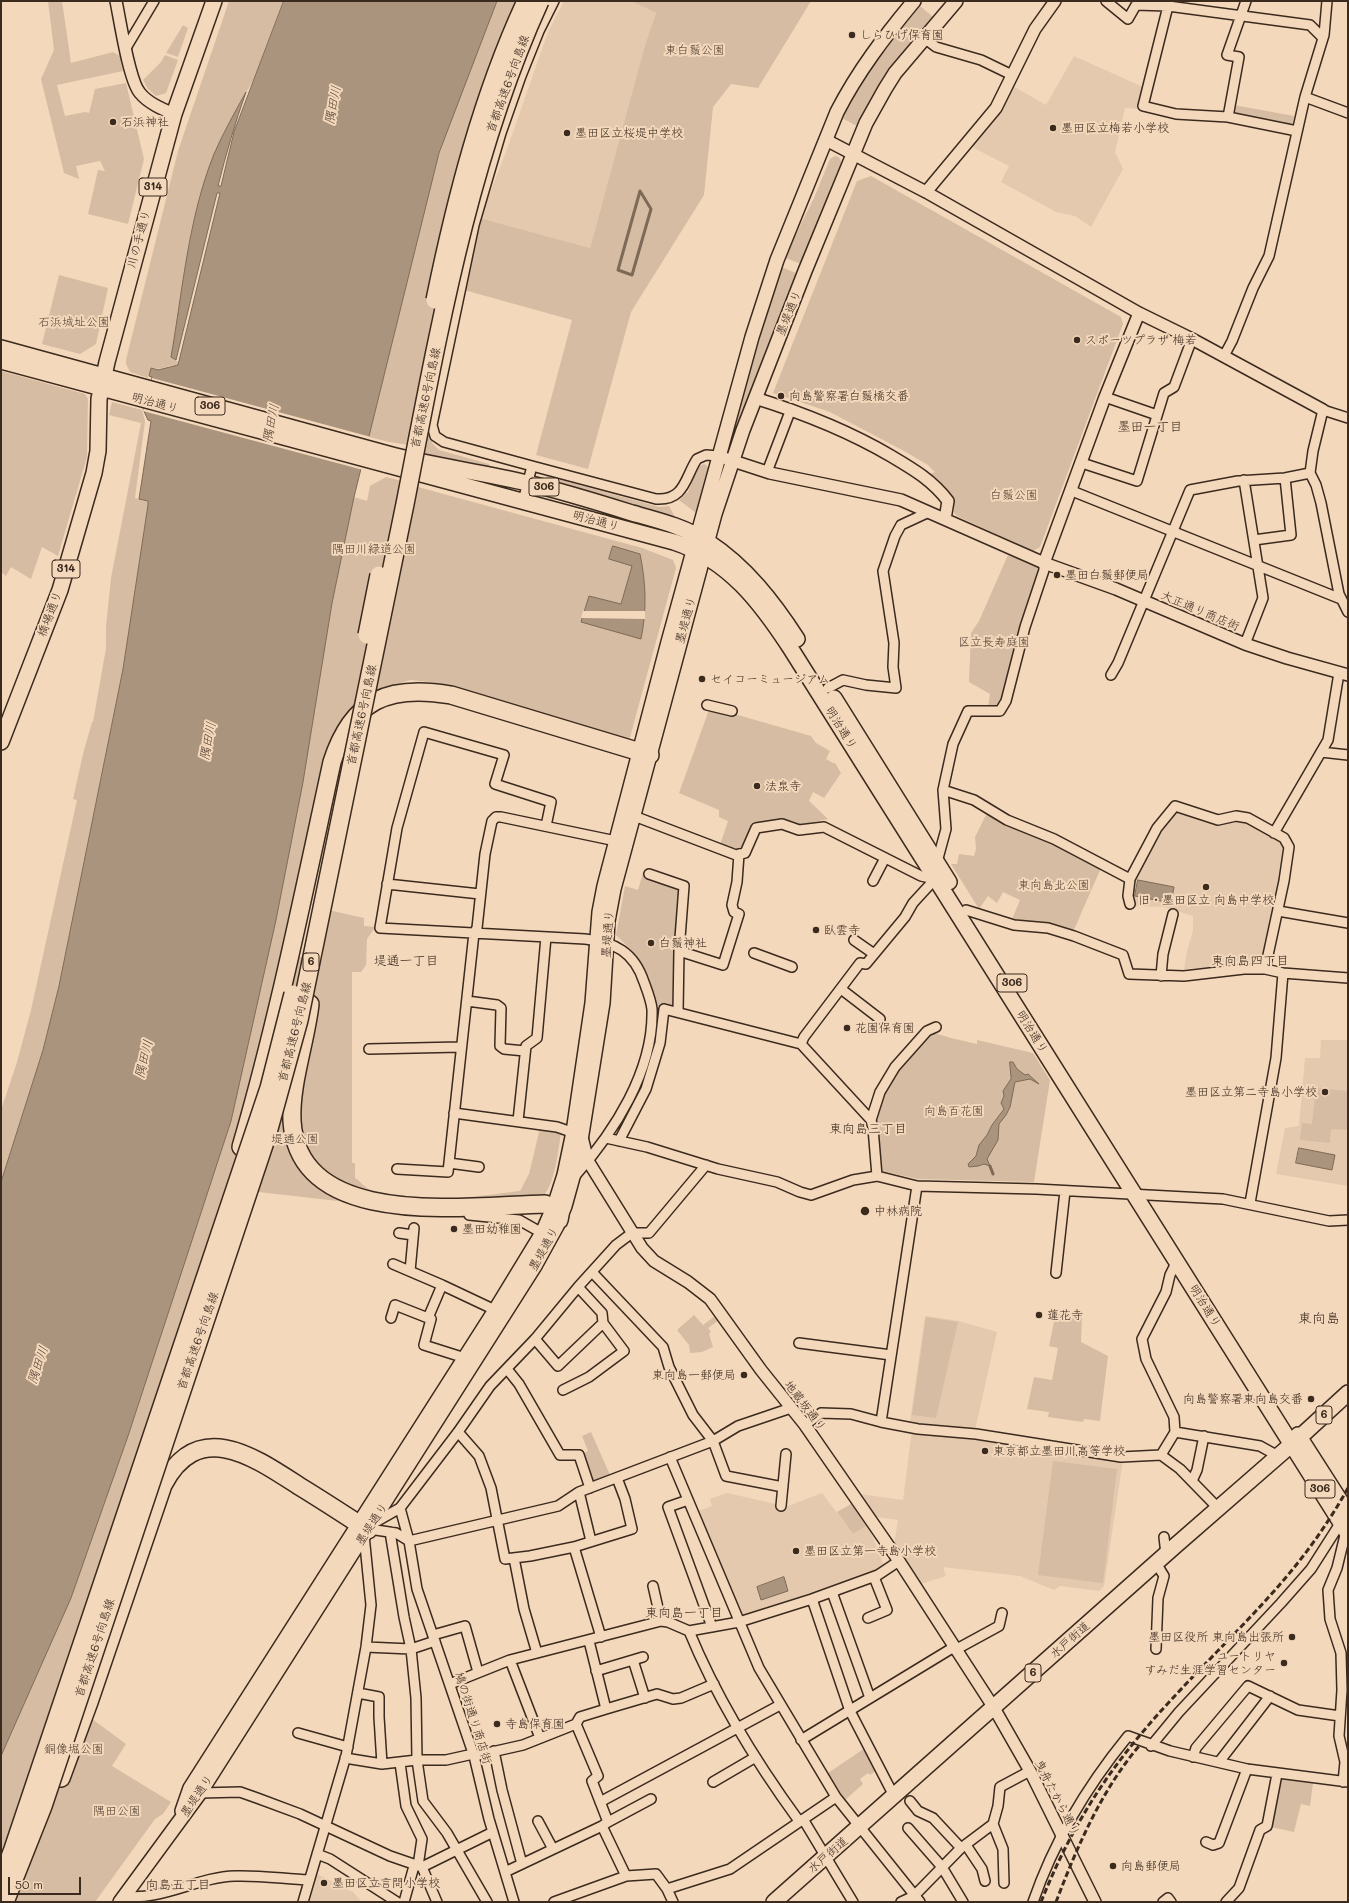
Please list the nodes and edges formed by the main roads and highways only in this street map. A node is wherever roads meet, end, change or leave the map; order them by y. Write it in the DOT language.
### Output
graph roads {
  1 [pos="214,1"];
  2 [pos="526,1"];
  3 [pos="540,1"];
  4 [pos="914,1"];
  5 [pos="956,1"];
  6 [pos="1,348"];
  7 [pos="1,361"];
  8 [pos="102,383"];
  9 [pos="386,460"];
  10 [pos="701,545"];
  11 [pos="1,742"];
  12 [pos="638,751"];
  13 [pos="319,924"];
  14 [pos="602,941"];
  15 [pos="578,1134"];
  16 [pos="1140,1194"];
  17 [pos="556,1213"];
  18 [pos="213,1257"];
  19 [pos="1348,1393"];
  20 [pos="160,1414"];
  21 [pos="1296,1441"];
  22 [pos="1346,1521"];
  23 [pos="363,1527"];
  24 [pos="178,1824"];
  25 [pos="4,1856"];
  26 [pos="6,1891"];
  27 [pos="122,1899"];
  28 [pos="774,1902"];
  1 -- 8 [label="main road, 川の手通り / 314"];
  2 -- 18 [label="highway, 首都高速6号向島線 / 6, bridge"];
  3 -- 13 [label="highway, 首都高速6号向島線 / 6, bridge"];
  4 -- 10 [label="main road, 墨堤通り"];
  5 -- 10 [label="main road, 墨堤通り"];
  6 -- 8 [label="main road, 明治通り / 306"];
  7 -- 8 [label="main road, 明治通り / 306"];
  8 -- 9 [label="main road, 明治通り / 306"];
  8 -- 11 [label="main road, 橋場通り / 314"];
  9 -- 10 [label="main road, 明治通り / 306"];
  9 -- 10 [label="main road, 明治通り / 306"];
  10 -- 12 [label="main road, 墨堤通り"];
  10 -- 16 [label="main road, 明治通り / 306"];
  10 -- 16 [label="main road, 明治通り / 306"];
  12 -- 14 [label="main road, 墨堤通り"];
  12 -- 14 [label="main road, 墨堤通り"];
  12 -- 18 [label="highway, bridge"];
  13 -- 17 [label="highway, bridge"];
  13 -- 26 [label="highway, 首都高速6号向島線 / 6, bridge"];
  14 -- 15 [label="main road, 墨堤通り"];
  15 -- 17 [label="main road, 墨堤通り"];
  15 -- 17 [label="main road, 墨堤通り"];
  16 -- 21 [label="main road, 明治通り / 306"];
  16 -- 21 [label="main road, 明治通り / 306"];
  17 -- 23 [label="main road, 墨堤通り"];
  17 -- 23 [label="main road, 墨堤通り"];
  18 -- 20 [label="highway, 首都高速6号向島線 / 6, bridge"];
  19 -- 21 [label="main road, 水戸街道 / 6"];
  20 -- 25 [label="highway, bridge"];
  20 -- 26 [label="highway, 首都高速6号向島線 / 6, bridge"];
  21 -- 22 [label="main road, 明治通り / 306"];
  21 -- 28 [label="main road, 水戸街道 / 6"];
  23 -- 24 [label="main road, 墨堤通り"];
  23 -- 24 [label="main road, 墨堤通り"];
  23 -- 26 [label="highway, bridge"];
  24 -- 27 [label="main road, 墨堤通り"];
}
